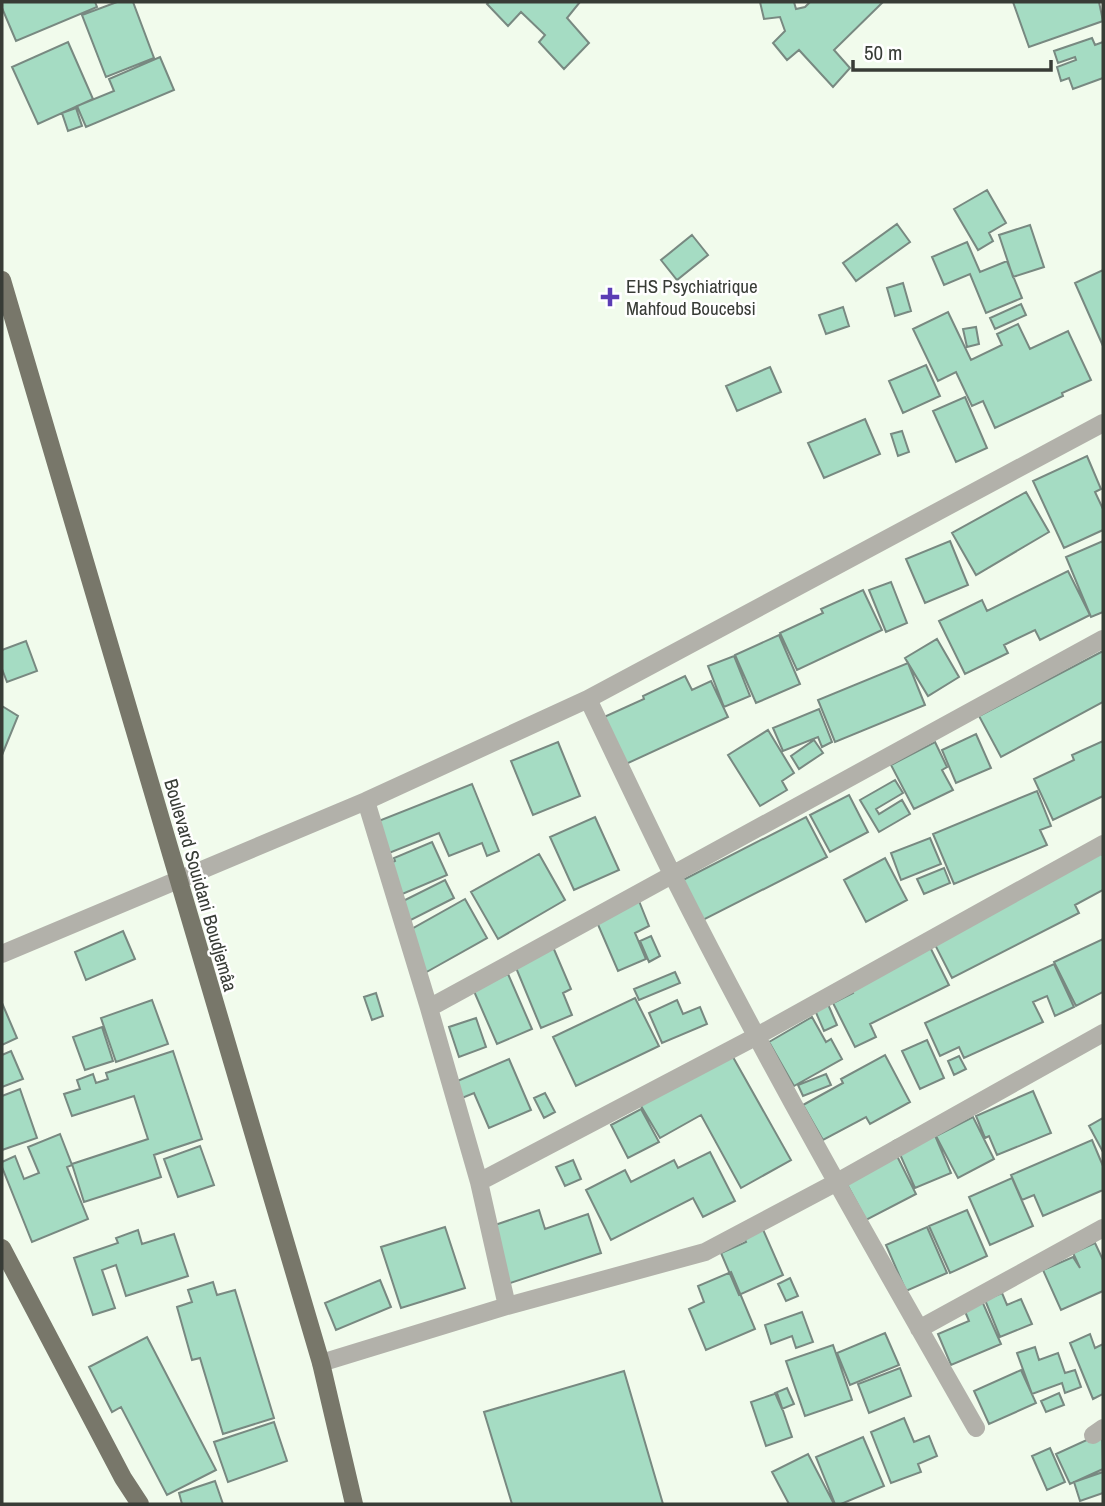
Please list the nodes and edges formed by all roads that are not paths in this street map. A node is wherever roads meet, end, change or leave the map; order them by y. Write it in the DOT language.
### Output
graph roads {
  1 [pos="2,280"];
  2 [pos="1103,423"];
  3 [pos="1103,639"];
  4 [pos="588,699"];
  5 [pos="366,801"];
  6 [pos="1103,845"];
  7 [pos="673,876"];
  8 [pos="177,880"];
  9 [pos="2,954"];
  10 [pos="429,1007"];
  11 [pos="1103,1033"];
  12 [pos="757,1036"];
  13 [pos="479,1182"];
  14 [pos="837,1182"];
  15 [pos="1103,1228"];
  16 [pos="2,1248"];
  17 [pos="507,1306"];
  18 [pos="919,1329"];
  19 [pos="321,1363"];
  20 [pos="976,1428"];
  21 [pos="140,1504"];
  22 [pos="354,1504"];
  1 -- 8 [label="main road, Boulevard Souidani Boudjemâa"];
  2 -- 4 [label="street"];
  3 -- 7 [label="street"];
  4 -- 5 [label="street"];
  4 -- 7 [label="street"];
  5 -- 8 [label="street"];
  5 -- 10 [label="street"];
  6 -- 12 [label="street"];
  7 -- 10 [label="street"];
  7 -- 12 [label="street"];
  8 -- 9 [label="street"];
  8 -- 19 [label="main road, Boulevard Souidani Boudjemâa"];
  10 -- 13 [label="street"];
  11 -- 14 [label="street"];
  12 -- 13 [label="street"];
  12 -- 14 [label="street"];
  13 -- 17 [label="street"];
  14 -- 17 [label="street"];
  14 -- 18 [label="street"];
  15 -- 18 [label="street"];
  16 -- 21 [label="main road"];
  17 -- 19 [label="street"];
  18 -- 20 [label="street"];
  19 -- 22 [label="main road, Boulevard Souidani Boudjemâa"];
}
